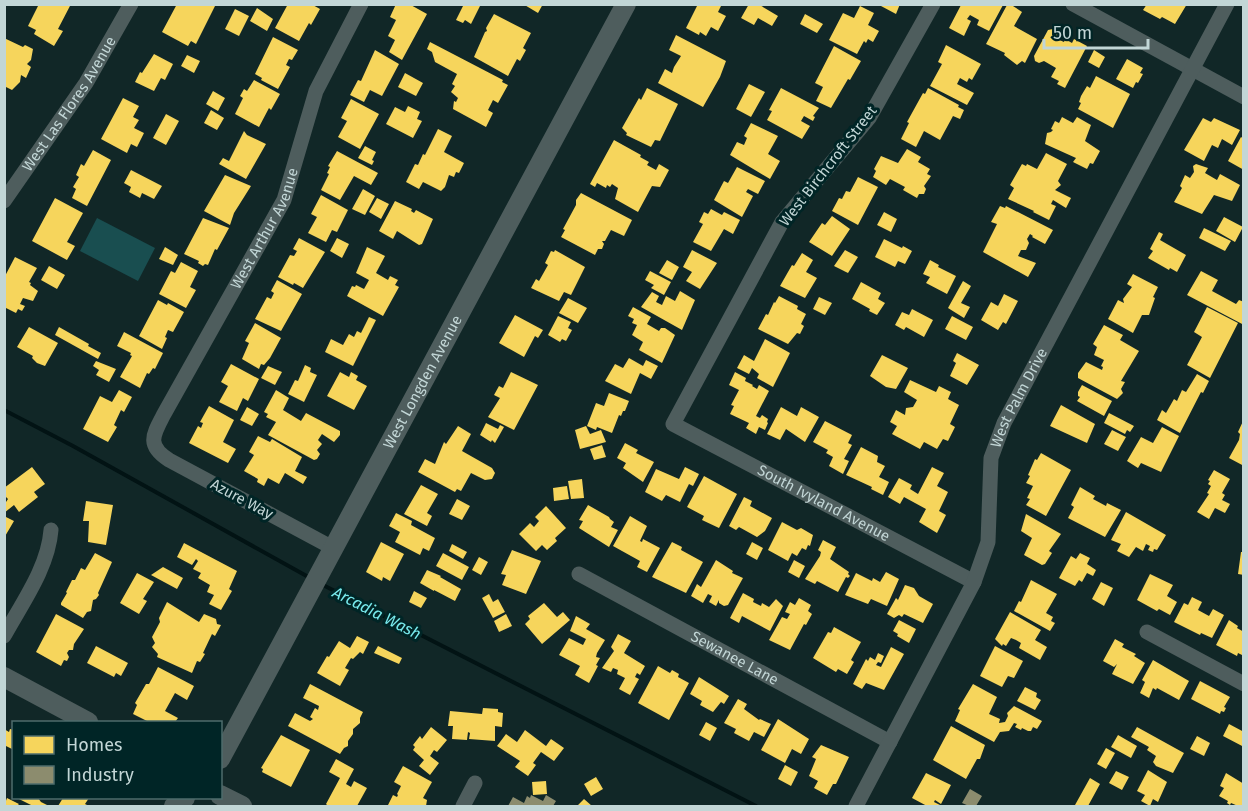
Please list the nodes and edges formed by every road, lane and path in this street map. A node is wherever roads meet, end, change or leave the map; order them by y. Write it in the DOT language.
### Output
graph roads {
  1 [pos="131,4"];
  2 [pos="361,4"];
  3 [pos="626,4"];
  4 [pos="933,4"];
  5 [pos="1073,4"];
  6 [pos="1227,4"];
  7 [pos="1192,70"];
  8 [pos="1244,97"];
  9 [pos="4,201"];
  10 [pos="673,424"];
  11 [pos="154,446"];
  12 [pos="51,530"];
  13 [pos="333,548"];
  14 [pos="579,574"];
  15 [pos="974,582"];
  16 [pos="1147,632"];
  17 [pos="4,636"];
  18 [pos="4,677"];
  19 [pos="1244,684"];
  20 [pos="84,721"];
  21 [pos="890,742"];
  22 [pos="222,755"];
  23 [pos="475,783"];
  24 [pos="222,796"];
  25 [pos="242,807"];
  26 [pos="463,807"];
  27 [pos="856,807"];
  1 -- 9 [label="street, West Las Flores Avenue"];
  2 -- 11 [label="street, West Arthur Avenue"];
  3 -- 13 [label="street, West Longden Avenue"];
  4 -- 10 [label="street, West Birchcroft Street"];
  5 -- 7 [label="street"];
  6 -- 7 [label="street, West Palm Drive"];
  7 -- 8 [label="street"];
  7 -- 15 [label="street, West Palm Drive"];
  10 -- 15 [label="street, South Ivyland Avenue"];
  11 -- 13 [label="street, Azure Way"];
  12 -- 17 [label="street"];
  13 -- 22 [label="street, West Longden Avenue"];
  14 -- 21 [label="street, Sewanee Lane"];
  15 -- 21 [label="street, West Palm Drive"];
  16 -- 19 [label="street"];
  18 -- 20 [label="street"];
  21 -- 27 [label="street, West Palm Drive"];
  23 -- 26 [label="street"];
  24 -- 25 [label="street"];
}
